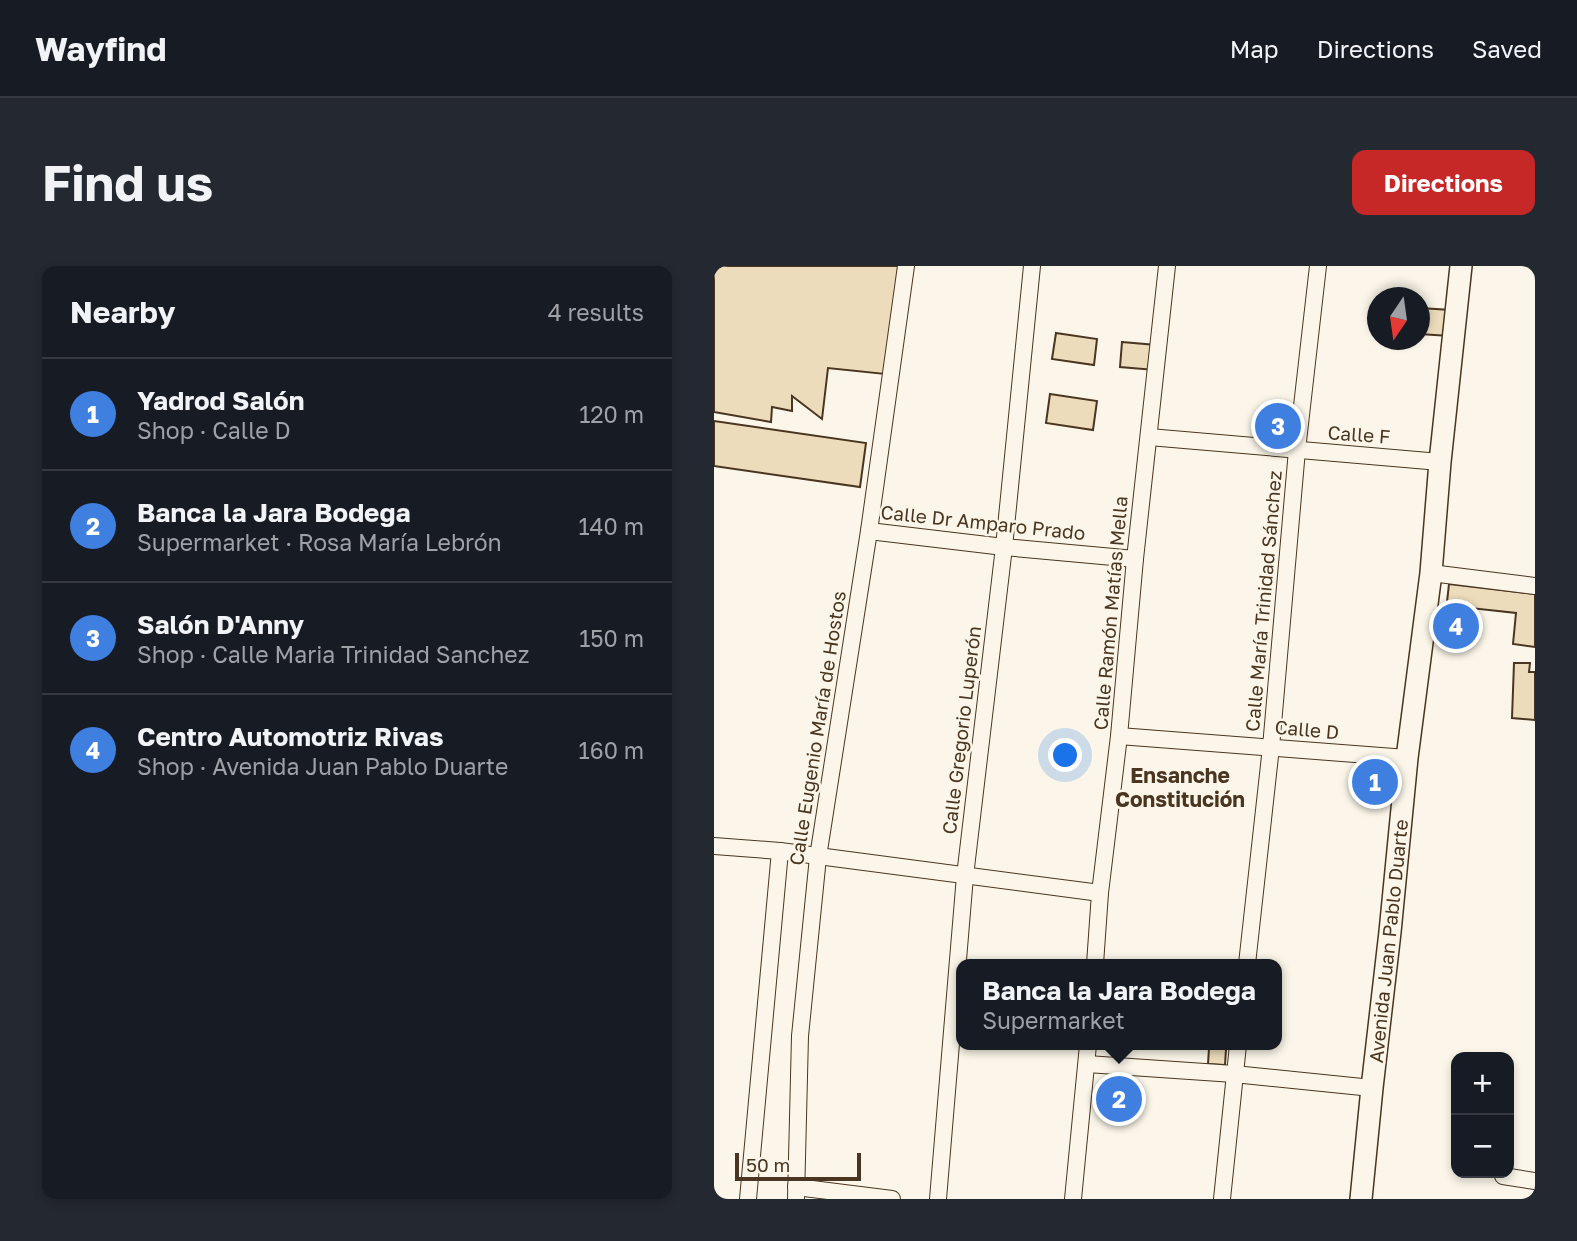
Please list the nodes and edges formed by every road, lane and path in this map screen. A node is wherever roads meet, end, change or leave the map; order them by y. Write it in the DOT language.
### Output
graph roads {
  1 [pos="906,266"];
  2 [pos="1032,266"];
  3 [pos="1167,266"];
  4 [pos="1318,266"];
  5 [pos="1461,266"];
  6 [pos="1149,437"];
  7 [pos="1297,450"];
  8 [pos="1440,462"];
  9 [pos="869,531"];
  10 [pos="1004,547"];
  11 [pos="1135,559"];
  12 [pos="1431,573"];
  13 [pos="1535,586"];
  14 [pos="1119,736"];
  15 [pos="1271,747"];
  16 [pos="1407,758"];
  17 [pos="714,846"];
  18 [pos="780,851"];
  19 [pos="818,857"];
  20 [pos="965,876"];
  21 [pos="1100,893"];
  22 [pos="958,959"];
  23 [pos="1095,959"];
  24 [pos="1248,959"];
  25 [pos="956,984"];
  26 [pos="1088,1050"];
  27 [pos="1237,1050"];
  28 [pos="1087,1064"];
  29 [pos="1234,1074"];
  30 [pos="1372,1088"];
  31 [pos="1514,1178"];
  32 [pos="1535,1181"];
  33 [pos="796,1193"];
  34 [pos="748,1199"];
  35 [pos="892,1199"];
  36 [pos="938,1199"];
  37 [pos="1073,1199"];
  38 [pos="1222,1199"];
  39 [pos="1361,1199"];
  1 -- 9 [label="street, Calle Eugenio María de Hostos"];
  2 -- 10 [label="street, Calle Gregorio Luperón"];
  3 -- 6 [label="street, Calle Ramón Matías Mella"];
  4 -- 7 [label="street, Calle María Trinidad Sánchez"];
  5 -- 8 [label="main road, Avenida Juan Pablo Duarte"];
  6 -- 7 [label="street, Calle F"];
  6 -- 11 [label="street, Calle Ramón Matías Mella"];
  7 -- 8 [label="street, Calle F"];
  7 -- 15 [label="street, Calle María Trinidad Sánchez"];
  8 -- 12 [label="main road, Avenida Juan Pablo Duarte"];
  9 -- 10 [label="street, Calle Dr Amparo Prado"];
  9 -- 19 [label="street, Calle Eugenio María de Hostos"];
  10 -- 11 [label="street, Calle Dr Amparo Prado"];
  10 -- 20 [label="street, Calle Gregorio Luperón"];
  11 -- 14 [label="street, Calle Ramón Matías Mella"];
  12 -- 13 [label="street"];
  12 -- 16 [label="main road, Avenida Juan Pablo Duarte"];
  14 -- 15 [label="street, Calle D"];
  14 -- 21 [label="street, Calle Ramón Matías Mella"];
  15 -- 16 [label="street, Calle D"];
  15 -- 24 [label="street, Calle María Trinidad Sánchez"];
  16 -- 30 [label="main road, Avenida Juan Pablo Duarte"];
  17 -- 18 [label="street"];
  18 -- 19 [label="street"];
  18 -- 34 [label="street"];
  19 -- 20 [label="street"];
  19 -- 33 [label="street, Calle Eugenio María de Hostos"];
  20 -- 21 [label="street"];
  20 -- 22 [label="street, Calle Gregorio Luperón"];
  21 -- 23 [label="street, Calle Ramón Matías Mella"];
  25 -- 36 [label="street, Calle Gregorio Luperón"];
  26 -- 28 [label="street"];
  27 -- 29 [label="street"];
  28 -- 29 [label="street"];
  28 -- 37 [label="street"];
  29 -- 30 [label="street"];
  29 -- 38 [label="street"];
  30 -- 39 [label="main road, Avenida Juan Pablo Duarte"];
  31 -- 32 [label="street"];
  33 -- 35 [label="street"];
}
